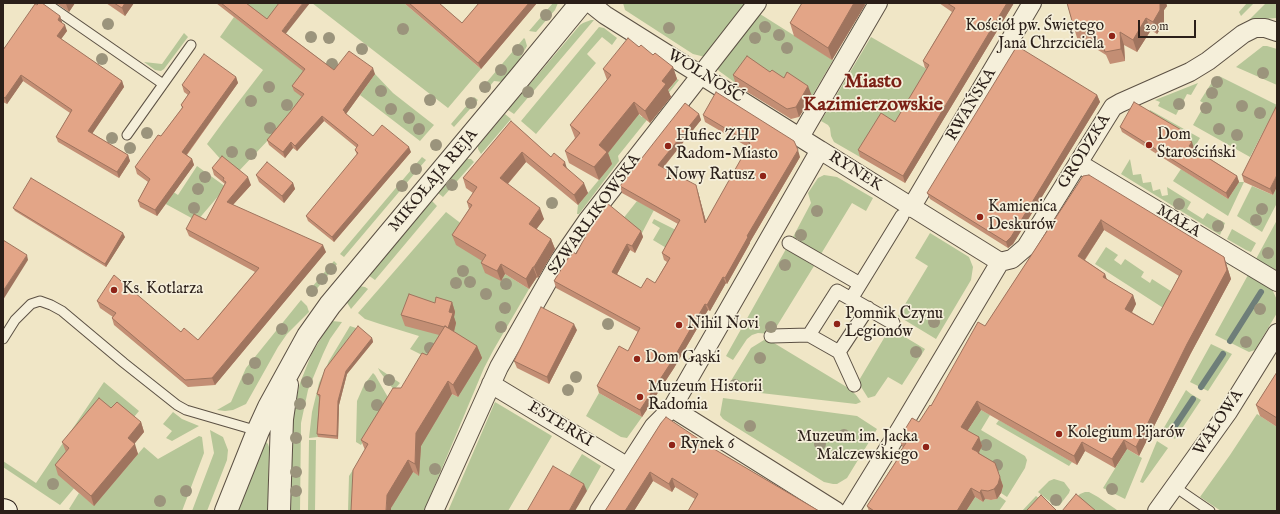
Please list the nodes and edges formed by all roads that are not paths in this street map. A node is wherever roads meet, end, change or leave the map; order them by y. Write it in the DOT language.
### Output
graph roads {
  1 [pos="46,3"];
  2 [pos="581,3"];
  3 [pos="590,3"];
  4 [pos="757,3"];
  5 [pos="878,3"];
  6 [pos="1032,3"];
  7 [pos="1277,32"];
  8 [pos="191,46"];
  9 [pos="701,75"];
  10 [pos="163,84"];
  11 [pos="127,135"];
  12 [pos="800,137"];
  13 [pos="820,150"];
  14 [pos="1078,163"];
  15 [pos="907,212"];
  16 [pos="789,243"];
  17 [pos="1000,262"];
  18 [pos="1277,282"];
  19 [pos="860,284"];
  20 [pos="851,299"];
  21 [pos="868,308"];
  22 [pos="893,323"];
  23 [pos="1277,333"];
  24 [pos="809,335"];
  25 [pos="771,336"];
  26 [pos="3,339"];
  27 [pos="839,352"];
  28 [pos="293,363"];
  29 [pos="491,384"];
  30 [pos="854,385"];
  31 [pos="672,408"];
  32 [pos="258,431"];
  33 [pos="628,467"];
  34 [pos="1175,487"];
  35 [pos="227,507"];
  36 [pos="3,510"];
  37 [pos="6,511"];
  38 [pos="279,511"];
  39 [pos="434,511"];
  40 [pos="599,511"];
  41 [pos="836,511"];
  42 [pos="850,511"];
  43 [pos="1157,511"];
  44 [pos="1210,511"];
  1 -- 10 [label="lane"];
  2 -- 28 [label="street, MIKOŁAJA REJA"];
  3 -- 9 [label="street, WOLNOŚĆ"];
  4 -- 9 [label="street, SZWARLIKOWSKA"];
  5 -- 12 [label="street"];
  6 -- 15 [label="street, RWAŃSKA"];
  7 -- 14 [label="street, GRODZKA"];
  8 -- 10 [label="lane"];
  9 -- 12 [label="street, WOLNOŚĆ"];
  9 -- 29 [label="street, SZWARLIKOWSKA"];
  10 -- 11 [label="lane"];
  12 -- 13 [label="street, WOLNOŚĆ"];
  13 -- 15 [label="street, RYNEK"];
  13 -- 31 [label="street, RYNEK"];
  14 -- 17 [label="street, GRODZKA"];
  14 -- 18 [label="street, MAŁA"];
  15 -- 17 [label="street, RYNEK"];
  15 -- 19 [label="street"];
  16 -- 19 [label="street"];
  17 -- 42 [label="street"];
  19 -- 20 [label="street"];
  20 -- 21 [label="street"];
  20 -- 24 [label="street"];
  21 -- 22 [label="street"];
  21 -- 27 [label="street"];
  23 -- 34 [label="street, WAŁOWA"];
  24 -- 25 [label="street"];
  24 -- 27 [label="street"];
  26 -- 32 [label="lane"];
  27 -- 30 [label="street"];
  28 -- 32 [label="street, MIKOŁAJA REJA"];
  28 -- 38 [label="street, MIKOŁAJA REJA"];
  29 -- 33 [label="street, ESTERKI"];
  29 -- 39 [label="street, SZWARLIKOWSKA"];
  31 -- 33 [label="street, RYNEK"];
  31 -- 41 [label="street"];
  32 -- 35 [label="street, MIKOŁAJA REJA"];
  33 -- 40 [label="street, RYNEK"];
  34 -- 43 [label="street, WAŁOWA"];
  34 -- 44 [label="lane"];
  36 -- 37 [label="street"];
}
